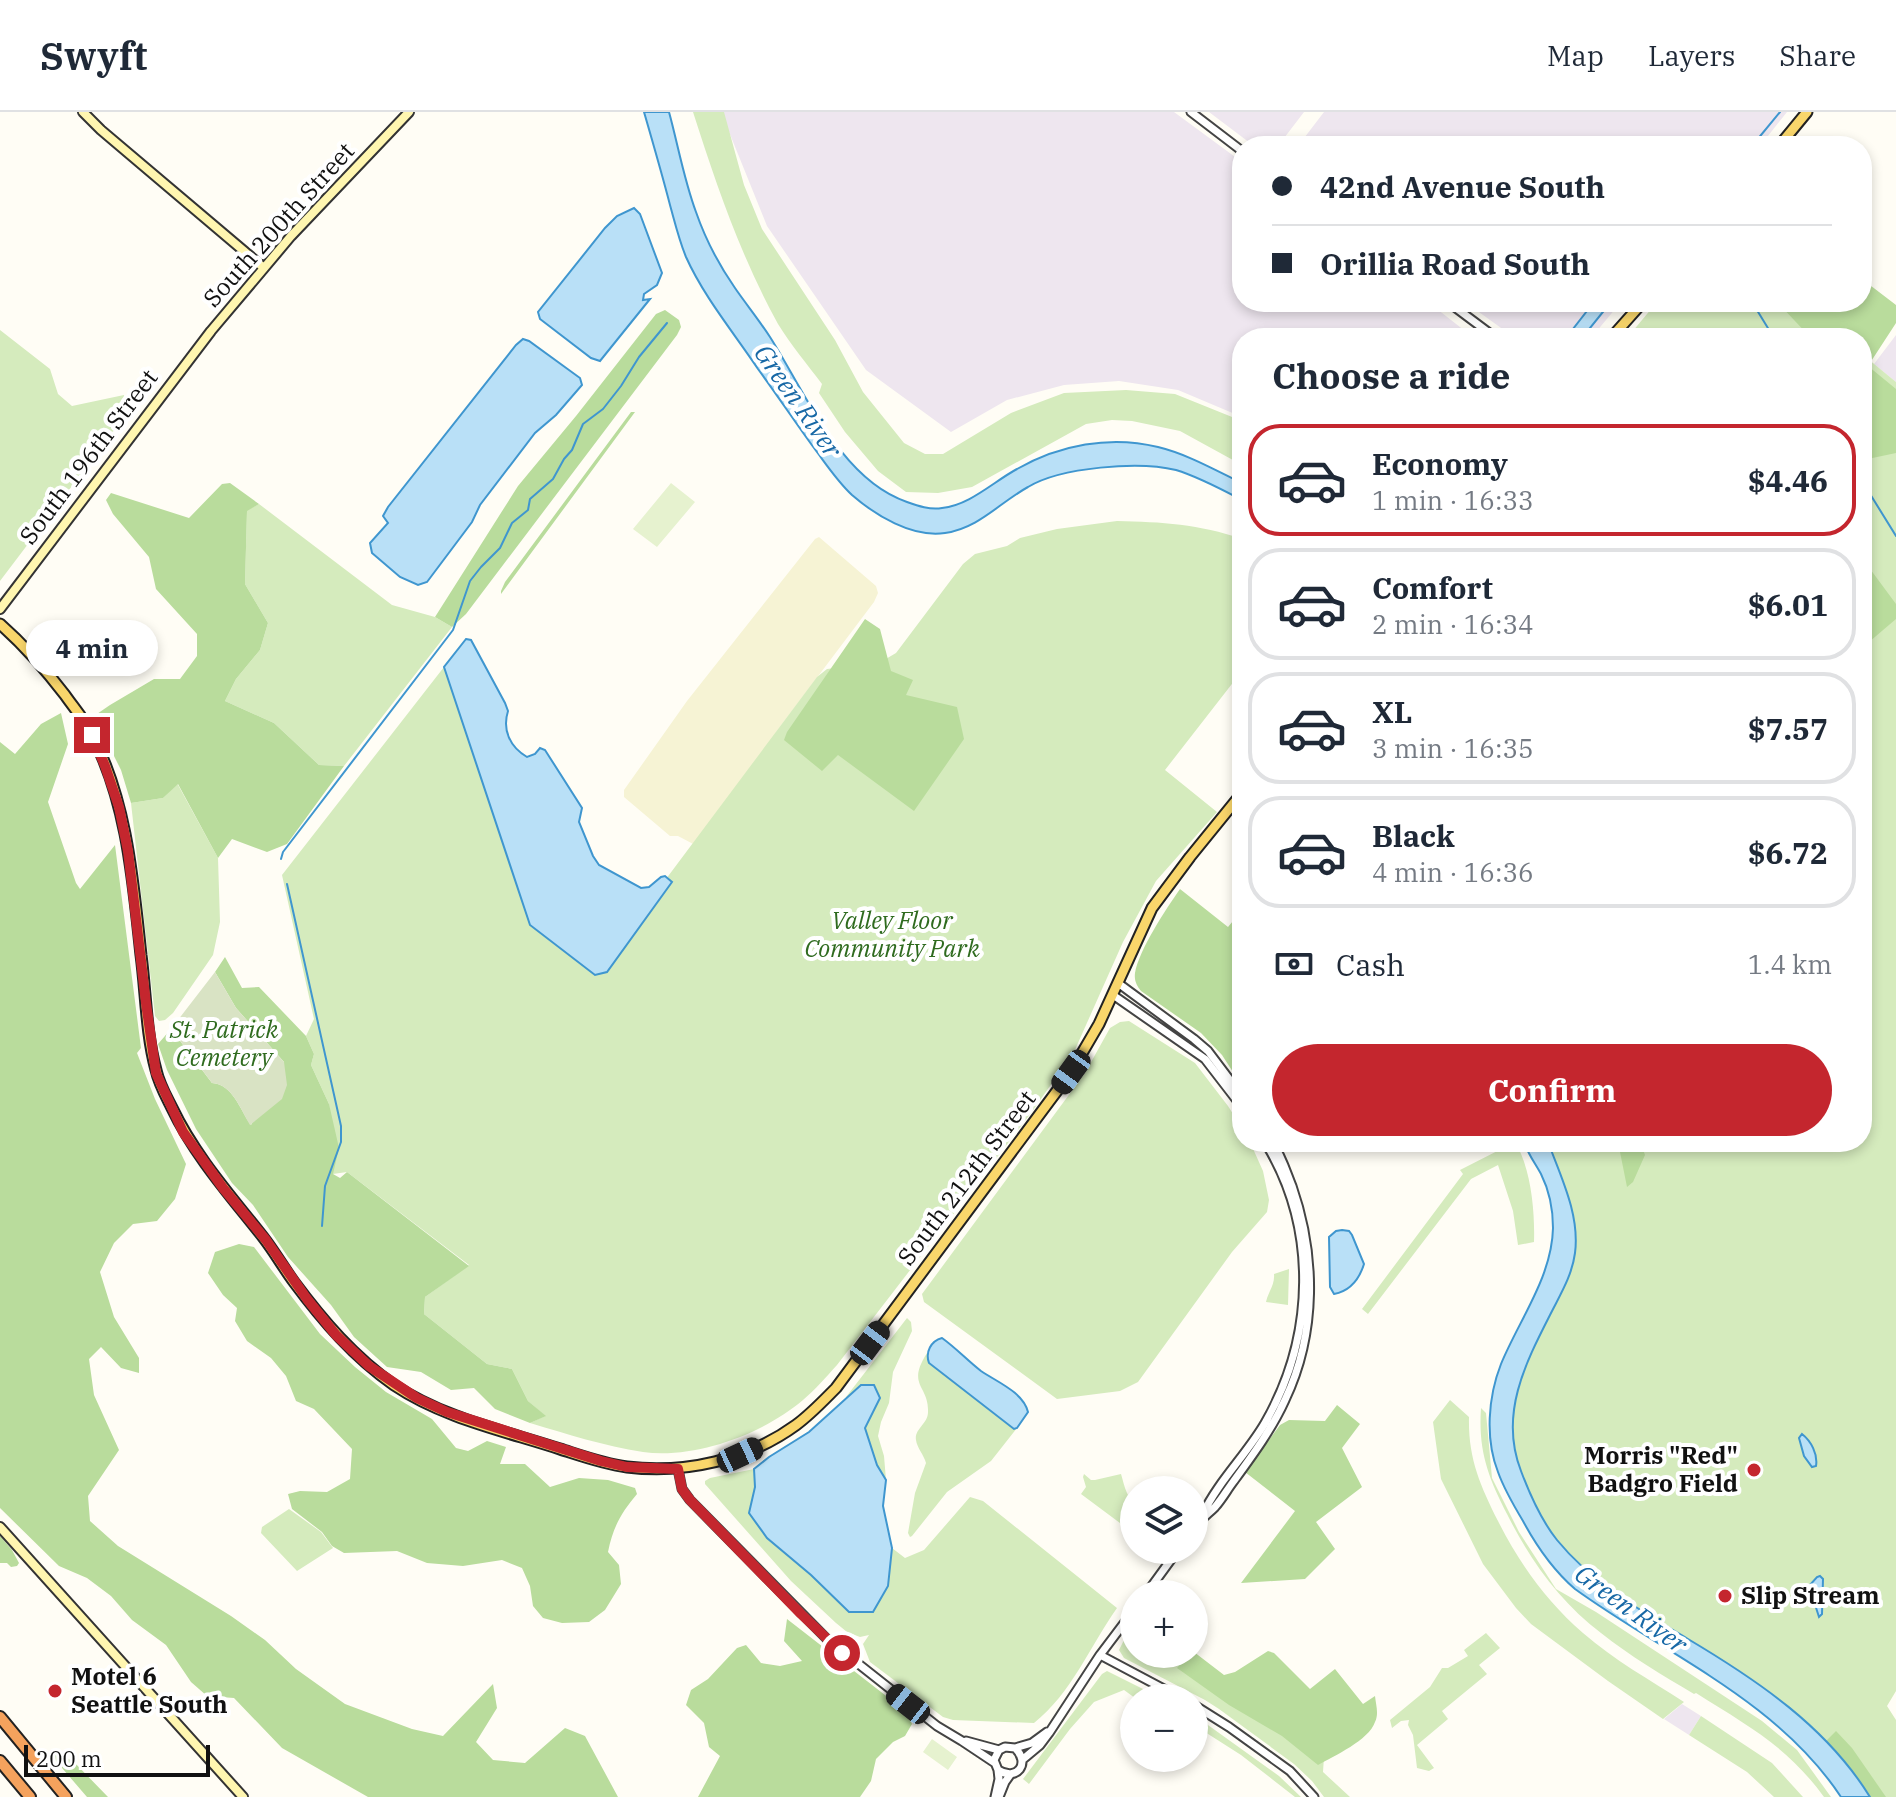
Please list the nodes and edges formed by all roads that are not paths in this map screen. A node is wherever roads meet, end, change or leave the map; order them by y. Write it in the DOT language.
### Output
graph roads {
  1 [pos="83,112"];
  2 [pos="409,112"];
  3 [pos="1191,112"];
  4 [pos="1807,112"];
  5 [pos="1787,136"];
  6 [pos="1232,143"];
  7 [pos="264,268"];
  8 [pos="1461,312"];
  9 [pos="1634,312"];
  10 [pos="1483,328"];
  11 [pos="1620,328"];
  12 [pos="211,331"];
  13 [pos="0,609"];
  14 [pos="0,624"];
  15 [pos="1232,805"];
  16 [pos="1118,983"];
  17 [pos="1113,995"];
  18 [pos="1232,1083"];
  19 [pos="1232,1094"];
  20 [pos="1271,1152"];
  21 [pos="1277,1152"];
  22 [pos="1270,1422"];
  23 [pos="678,1469"];
  24 [pos="1208,1504"];
  25 [pos="0,1527"];
  26 [pos="1120,1629"];
  27 [pos="1100,1655"];
  28 [pos="1155,1684"];
  29 [pos="1208,1714"];
  30 [pos="1,1718"];
  31 [pos="1054,1725"];
  32 [pos="962,1741"];
  33 [pos="1015,1748"];
  34 [pos="999,1750"];
  35 [pos="1022,1760"];
  36 [pos="0,1761"];
  37 [pos="996,1767"];
  38 [pos="1010,1775"];
  39 [pos="30,1797"];
  40 [pos="66,1797"];
  41 [pos="243,1797"];
  42 [pos="997,1797"];
  43 [pos="1314,1797"];
  1 -- 7 [label="main road"];
  2 -- 7 [label="main road, South 200th Street"];
  3 -- 6 [label="street"];
  4 -- 5 [label="main road"];
  7 -- 12 [label="main road, South 200th Street"];
  8 -- 10 [label="street"];
  9 -- 11 [label="main road"];
  12 -- 13 [label="main road, South 196th Street"];
  14 -- 23 [label="main road, South 212th Street"];
  15 -- 16 [label="main road, South 212th Street"];
  16 -- 17 [label="main road, South 212th Street"];
  16 -- 18 [label="street"];
  17 -- 19 [label="street"];
  17 -- 23 [label="main road, South 212th Street"];
  20 -- 22 [label="street"];
  21 -- 22 [label="street"];
  22 -- 24 [label="street"];
  23 -- 32 [label="street"];
  25 -- 41 [label="main road"];
  26 -- 27 [label="street"];
  27 -- 28 [label="street"];
  27 -- 31 [label="street"];
  29 -- 43 [label="street"];
  30 -- 40 [label="highway"];
  31 -- 33 [label="street"];
  31 -- 35 [label="street"];
  32 -- 34 [label="street"];
  32 -- 37 [label="street"];
  33 -- 34 [label="street"];
  33 -- 35 [label="street"];
  34 -- 37 [label="street"];
  35 -- 38 [label="street"];
  36 -- 39 [label="highway"];
  37 -- 38 [label="street"];
  37 -- 42 [label="street"];
  38 -- 42 [label="street"];
}
